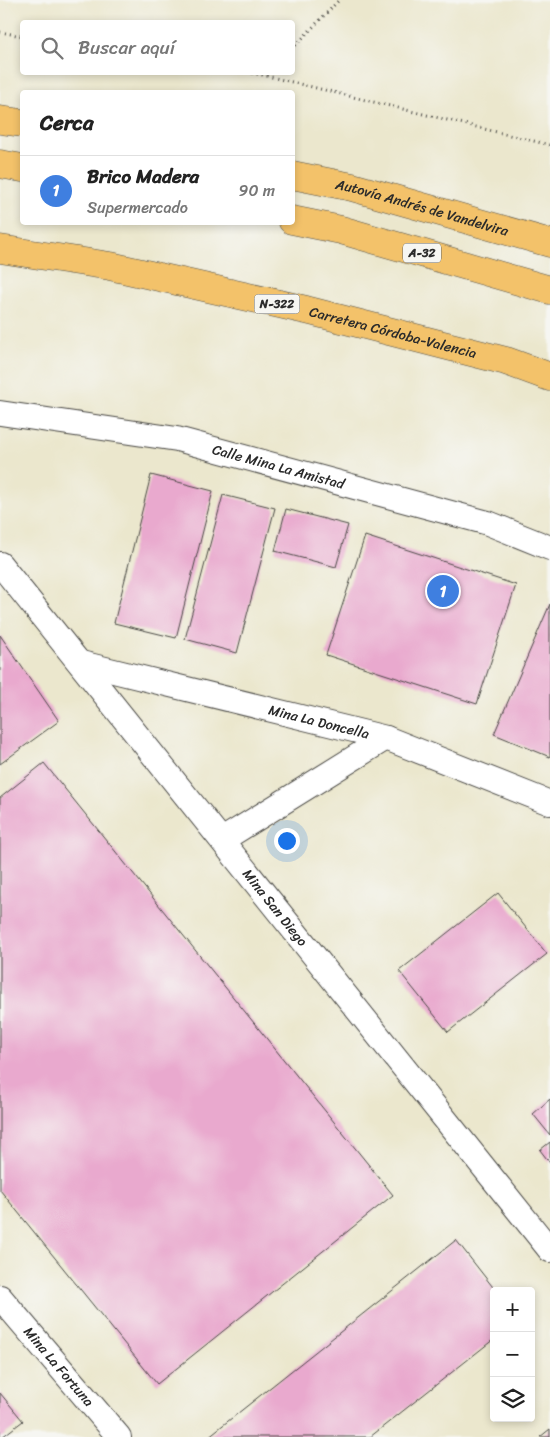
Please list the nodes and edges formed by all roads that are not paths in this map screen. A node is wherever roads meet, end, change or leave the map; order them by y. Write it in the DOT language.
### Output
graph roads {
  1 [pos="0,120"];
  2 [pos="20,124"];
  3 [pos="0,164"];
  4 [pos="20,168"];
  5 [pos="295,176"];
  6 [pos="295,221"];
  7 [pos="550,243"];
  8 [pos="0,249"];
  9 [pos="550,290"];
  10 [pos="550,378"];
  11 [pos="0,413"];
  12 [pos="550,548"];
  13 [pos="0,564"];
  14 [pos="81,663"];
  15 [pos="386,738"];
  16 [pos="550,803"];
  17 [pos="222,840"];
  18 [pos="550,1250"];
  19 [pos="0,1296"];
  20 [pos="119,1437"];
  1 -- 2 [label="highway"];
  3 -- 4 [label="highway"];
  5 -- 7 [label="highway, Autovía Andrés de Vandelvira"];
  6 -- 9 [label="highway, A-32"];
  8 -- 10 [label="highway, Carretera Córdoba-Valencia / N-322"];
  11 -- 12 [label="street, Calle Mina La Amistad"];
  13 -- 14 [label="street, Mina San Diego"];
  14 -- 15 [label="street, Mina La Doncella"];
  14 -- 17 [label="street, Mina San Diego"];
  15 -- 16 [label="street, Mina La Doncella"];
  15 -- 17 [label="street"];
  17 -- 18 [label="street, Mina San Diego"];
  19 -- 20 [label="street, Mina La Fortuna"];
}
